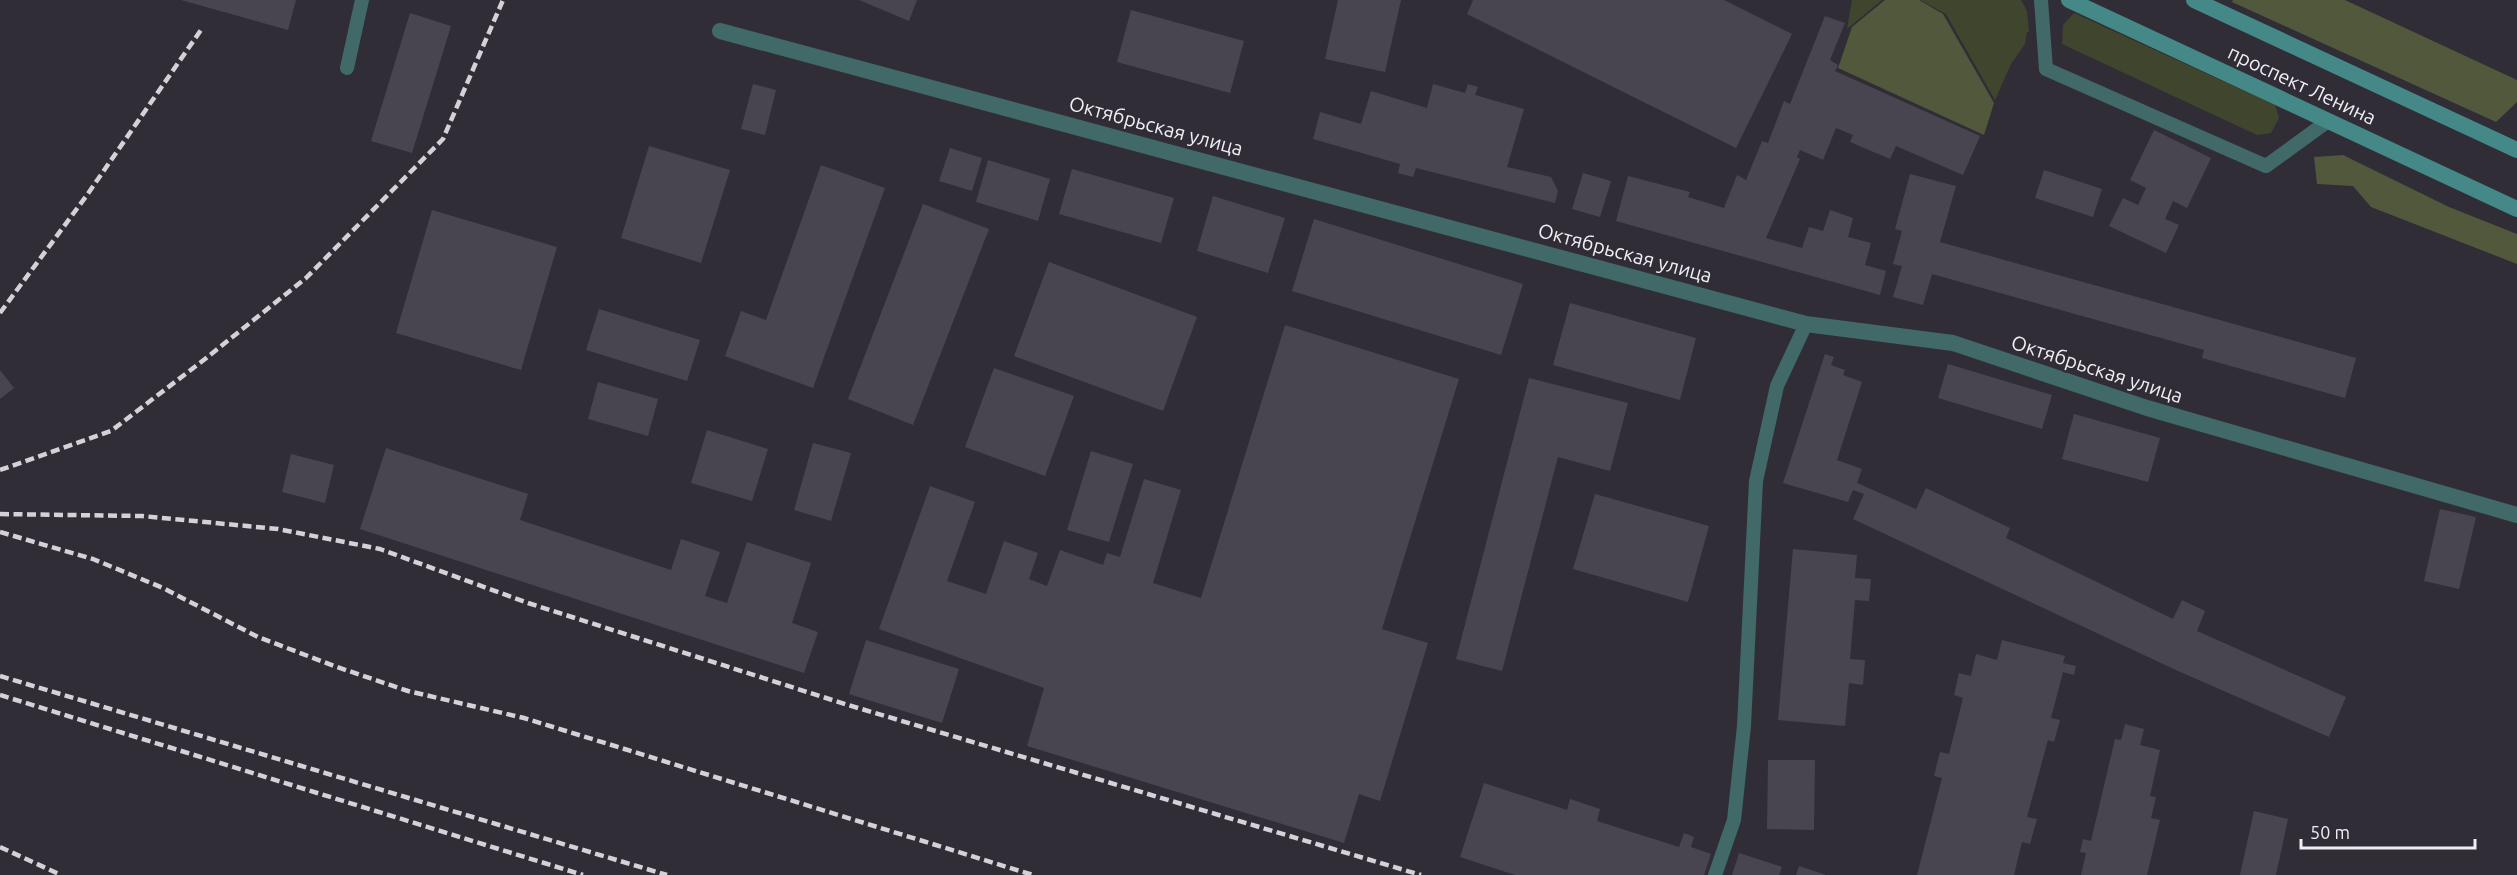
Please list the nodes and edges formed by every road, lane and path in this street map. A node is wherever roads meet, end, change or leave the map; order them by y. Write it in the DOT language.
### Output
graph roads {
  1 [pos="362,0"];
  2 [pos="2041,0"];
  3 [pos="2069,0"];
  4 [pos="2194,0"];
  5 [pos="2219,5"];
  6 [pos="720,31"];
  7 [pos="347,68"];
  8 [pos="2328,121"];
  9 [pos="2517,150"];
  10 [pos="2517,209"];
  11 [pos="1806,324"];
  12 [pos="2517,515"];
  13 [pos="1715,875"];
  1 -- 7 [label="lane"];
  2 -- 8 [label="lane"];
  3 -- 8 [label="main road, проспект Ленина"];
  4 -- 5 [label="main road, проспект Ленина"];
  5 -- 9 [label="main road, проспект Ленина"];
  6 -- 11 [label="street, Октябрьская улица"];
  8 -- 10 [label="main road, проспект Ленина"];
  11 -- 12 [label="street, Октябрьская улица"];
  11 -- 13 [label="lane"];
}
